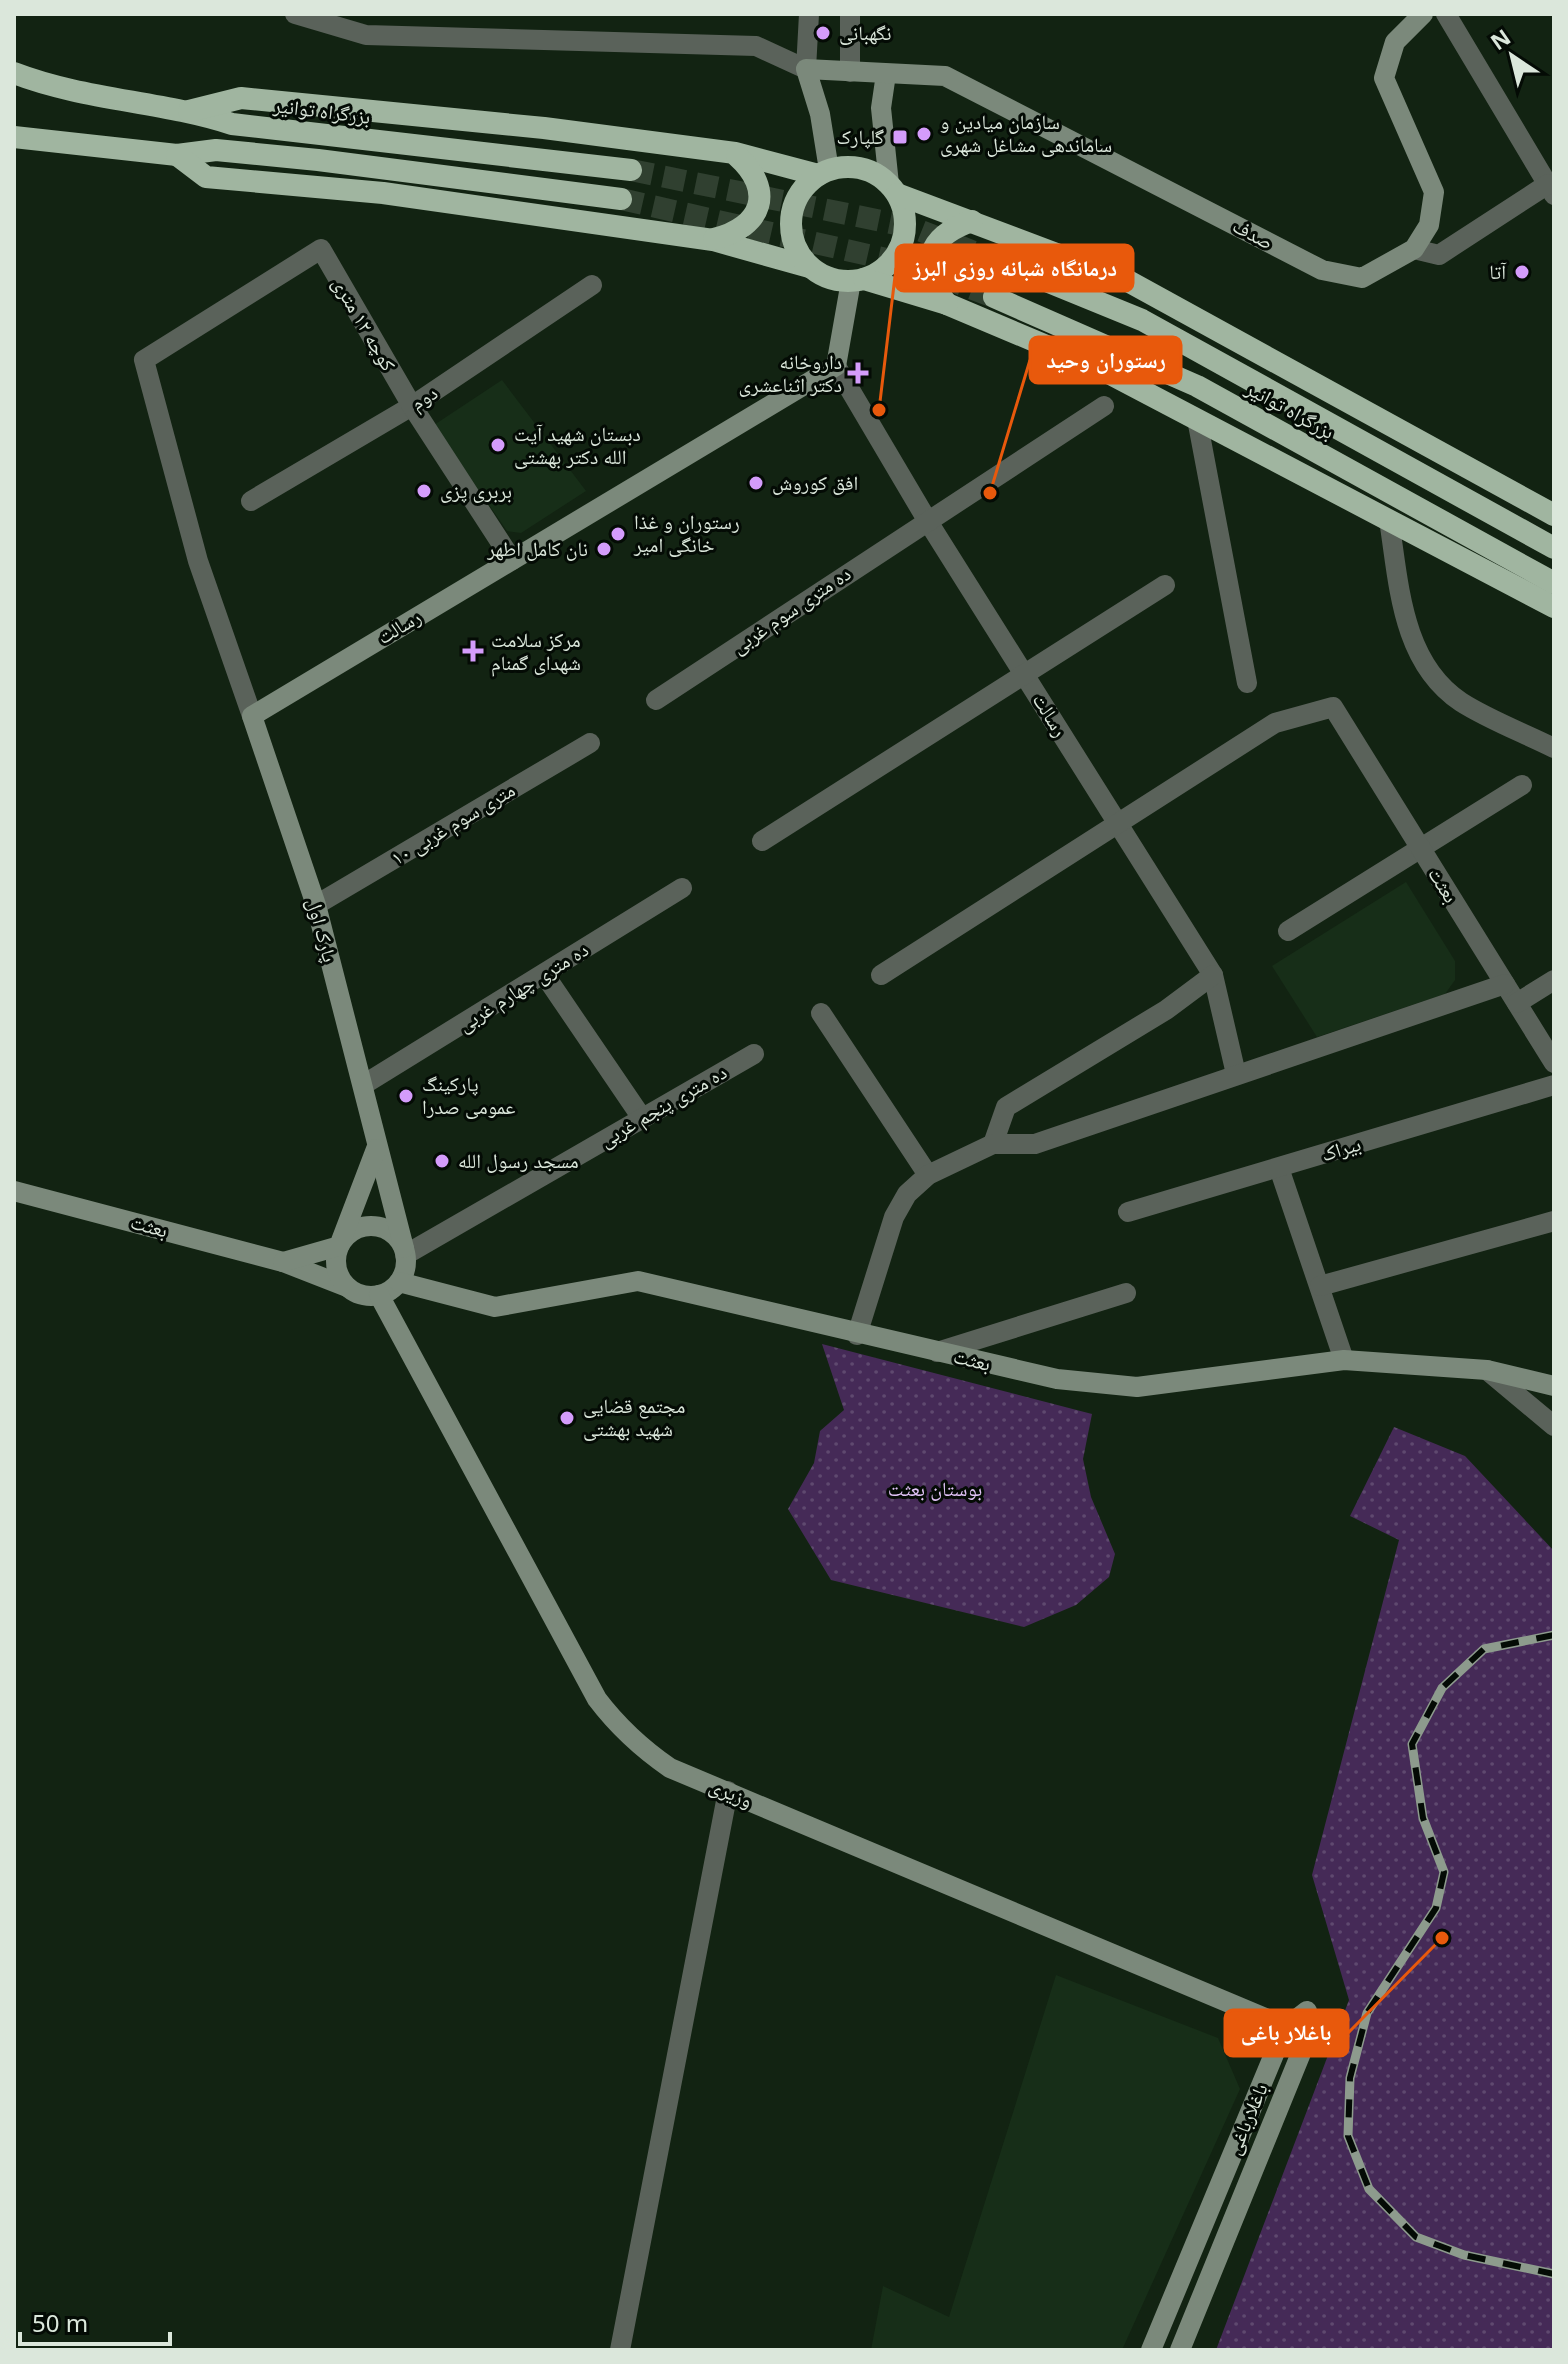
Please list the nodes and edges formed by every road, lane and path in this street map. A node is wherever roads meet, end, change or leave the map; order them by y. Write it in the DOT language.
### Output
graph roads {
  1 [pos="295,14"];
  2 [pos="809,14"];
  3 [pos="850,14"];
  4 [pos="1423,14"];
  5 [pos="1446,14"];
  6 [pos="806,69"];
  7 [pos="850,72"];
  8 [pos="14,73"];
  9 [pos="886,74"];
  10 [pos="189,111"];
  11 [pos="14,137"];
  12 [pos="735,153"];
  13 [pos="177,155"];
  14 [pos="631,170"];
  15 [pos="823,173"];
  16 [pos="893,189"];
  17 [pos="1551,190"];
  18 [pos="621,199"];
  19 [pos="972,221"];
  20 [pos="713,240"];
  21 [pos="1414,249"];
  22 [pos="809,267"];
  23 [pos="1017,269"];
  24 [pos="857,280"];
  25 [pos="592,285"];
  26 [pos="994,297"];
  27 [pos="947,304"];
  28 [pos="836,366"];
  29 [pos="412,406"];
  30 [pos="1104,406"];
  31 [pos="1197,419"];
  32 [pos="251,501"];
  33 [pos="1554,515"];
  34 [pos="927,520"];
  35 [pos="1389,520"];
  36 [pos="1554,548"];
  37 [pos="512,560"];
  38 [pos="1554,583"];
  39 [pos="1165,585"];
  40 [pos="1554,607"];
  41 [pos="1024,674"];
  42 [pos="1247,683"];
  43 [pos="656,700"];
  44 [pos="252,716"];
  45 [pos="590,743"];
  46 [pos="1554,748"];
  47 [pos="1522,785"];
  48 [pos="1118,824"];
  49 [pos="762,841"];
  50 [pos="1420,848"];
  51 [pos="682,888"];
  52 [pos="316,905"];
  53 [pos="1288,931"];
  54 [pos="544,974"];
  55 [pos="881,975"];
  56 [pos="1213,975"];
  57 [pos="1554,980"];
  58 [pos="1505,984"];
  59 [pos="1517,1003"];
  60 [pos="821,1013"];
  61 [pos="754,1054"];
  62 [pos="1554,1063"];
  63 [pos="1236,1074"];
  64 [pos="363,1085"];
  65 [pos="1554,1085"];
  66 [pos="642,1118"];
  67 [pos="993,1144"];
  68 [pos="376,1149"];
  69 [pos="1279,1168"];
  70 [pos="928,1175"];
  71 [pos="14,1191"];
  72 [pos="1128,1212"];
  73 [pos="1554,1221"];
  74 [pos="339,1246"];
  75 [pos="404,1251"];
  76 [pos="283,1262"];
  77 [pos="399,1282"];
  78 [pos="1320,1286"];
  79 [pos="347,1287"];
  80 [pos="1126,1293"];
  81 [pos="379,1295"];
  82 [pos="857,1335"];
  83 [pos="937,1352"];
  84 [pos="1344,1360"];
  85 [pos="1487,1370"];
  86 [pos="1554,1386"];
  87 [pos="1554,1426"];
  88 [pos="728,1791"];
  89 [pos="1285,2028"];
  90 [pos="620,2350"];
  91 [pos="1151,2350"];
  92 [pos="1180,2350"];
  1 -- 6 [label="street"];
  2 -- 6 [label="street"];
  3 -- 7 [label="street"];
  4 -- 21 [label="main road"];
  5 -- 17 [label="street"];
  6 -- 7 [label="main road, صدف"];
  6 -- 15 [label="main road"];
  7 -- 9 [label="main road, صدف"];
  8 -- 10 [label="highway, بزرگراه توانیر"];
  9 -- 16 [label="main road"];
  9 -- 21 [label="main road, صدف"];
  10 -- 12 [label="highway"];
  10 -- 14 [label="highway, بزرگراه توانیر"];
  11 -- 13 [label="highway"];
  12 -- 15 [label="highway"];
  12 -- 20 [label="highway"];
  13 -- 18 [label="highway"];
  13 -- 20 [label="highway"];
  15 -- 16 [label="highway"];
  15 -- 22 [label="highway"];
  16 -- 19 [label="highway"];
  16 -- 24 [label="highway"];
  17 -- 21 [label="street"];
  19 -- 27 [label="highway"];
  19 -- 33 [label="highway"];
  20 -- 22 [label="highway"];
  22 -- 24 [label="highway"];
  23 -- 36 [label="highway, بزرگراه توانیر"];
  24 -- 27 [label="highway"];
  24 -- 28 [label="main road"];
  25 -- 29 [label="street, دوم"];
  26 -- 38 [label="highway, بزرگراه توانیر"];
  27 -- 31 [label="highway"];
  28 -- 34 [label="street, رسالت"];
  28 -- 37 [label="main road, رسالت"];
  29 -- 32 [label="street, دوم"];
  29 -- 37 [label="street, کوچه ۱۲ متری"];
  29 -- 44 [label="street, کوچه ۱۲ متری"];
  30 -- 34 [label="street, ده متری سوم غربی"];
  31 -- 35 [label="highway"];
  31 -- 42 [label="street"];
  34 -- 41 [label="street, رسالت"];
  34 -- 43 [label="street, ده متری سوم غربی"];
  35 -- 40 [label="highway"];
  35 -- 46 [label="street"];
  37 -- 44 [label="main road, رسالت"];
  39 -- 41 [label="street"];
  41 -- 48 [label="street, رسالت"];
  41 -- 49 [label="street"];
  44 -- 52 [label="main road, پارک اول"];
  45 -- 52 [label="street, ۱۰ متری سوم غربی"];
  47 -- 50 [label="street"];
  48 -- 50 [label="street, بعثت"];
  48 -- 55 [label="street"];
  48 -- 56 [label="street, رسالت"];
  50 -- 53 [label="street"];
  50 -- 58 [label="street, بعثت"];
  51 -- 54 [label="street, ده متری چهارم غربی"];
  52 -- 64 [label="main road, پارک اول"];
  54 -- 64 [label="street, ده متری چهارم غربی"];
  54 -- 66 [label="street"];
  56 -- 63 [label="street, رسالت"];
  56 -- 67 [label="street"];
  57 -- 59 [label="street"];
  58 -- 59 [label="street, بعثت"];
  58 -- 63 [label="street"];
  59 -- 62 [label="street, بعثت"];
  60 -- 70 [label="street"];
  61 -- 66 [label="street, ده متری پنجم غربی"];
  63 -- 67 [label="street"];
  64 -- 68 [label="main road, پارک اول"];
  65 -- 69 [label="street, بیراک"];
  66 -- 75 [label="street, ده متری پنجم غربی"];
  67 -- 70 [label="street"];
  68 -- 74 [label="main road"];
  68 -- 75 [label="main road, پارک اول"];
  69 -- 72 [label="street, بیراک"];
  69 -- 78 [label="street"];
  70 -- 82 [label="street"];
  71 -- 76 [label="main road, بعثت"];
  73 -- 78 [label="street"];
  74 -- 75 [label="main road"];
  74 -- 76 [label="main road"];
  74 -- 79 [label="main road"];
  75 -- 77 [label="main road"];
  76 -- 79 [label="main road, بعثت"];
  77 -- 81 [label="main road"];
  77 -- 82 [label="main road, بعثت"];
  78 -- 84 [label="street"];
  79 -- 81 [label="main road"];
  80 -- 83 [label="street"];
  81 -- 88 [label="main road, وزیری"];
  82 -- 83 [label="main road, بعثت"];
  83 -- 84 [label="main road, بعثت"];
  84 -- 85 [label="main road, بعثت"];
  85 -- 86 [label="main road, بعثت"];
  85 -- 87 [label="street"];
  88 -- 89 [label="main road, وزیری"];
  88 -- 90 [label="street"];
  89 -- 91 [label="main road, باغلارباغی"];
  89 -- 92 [label="main road, باغلارباغی"];
}
